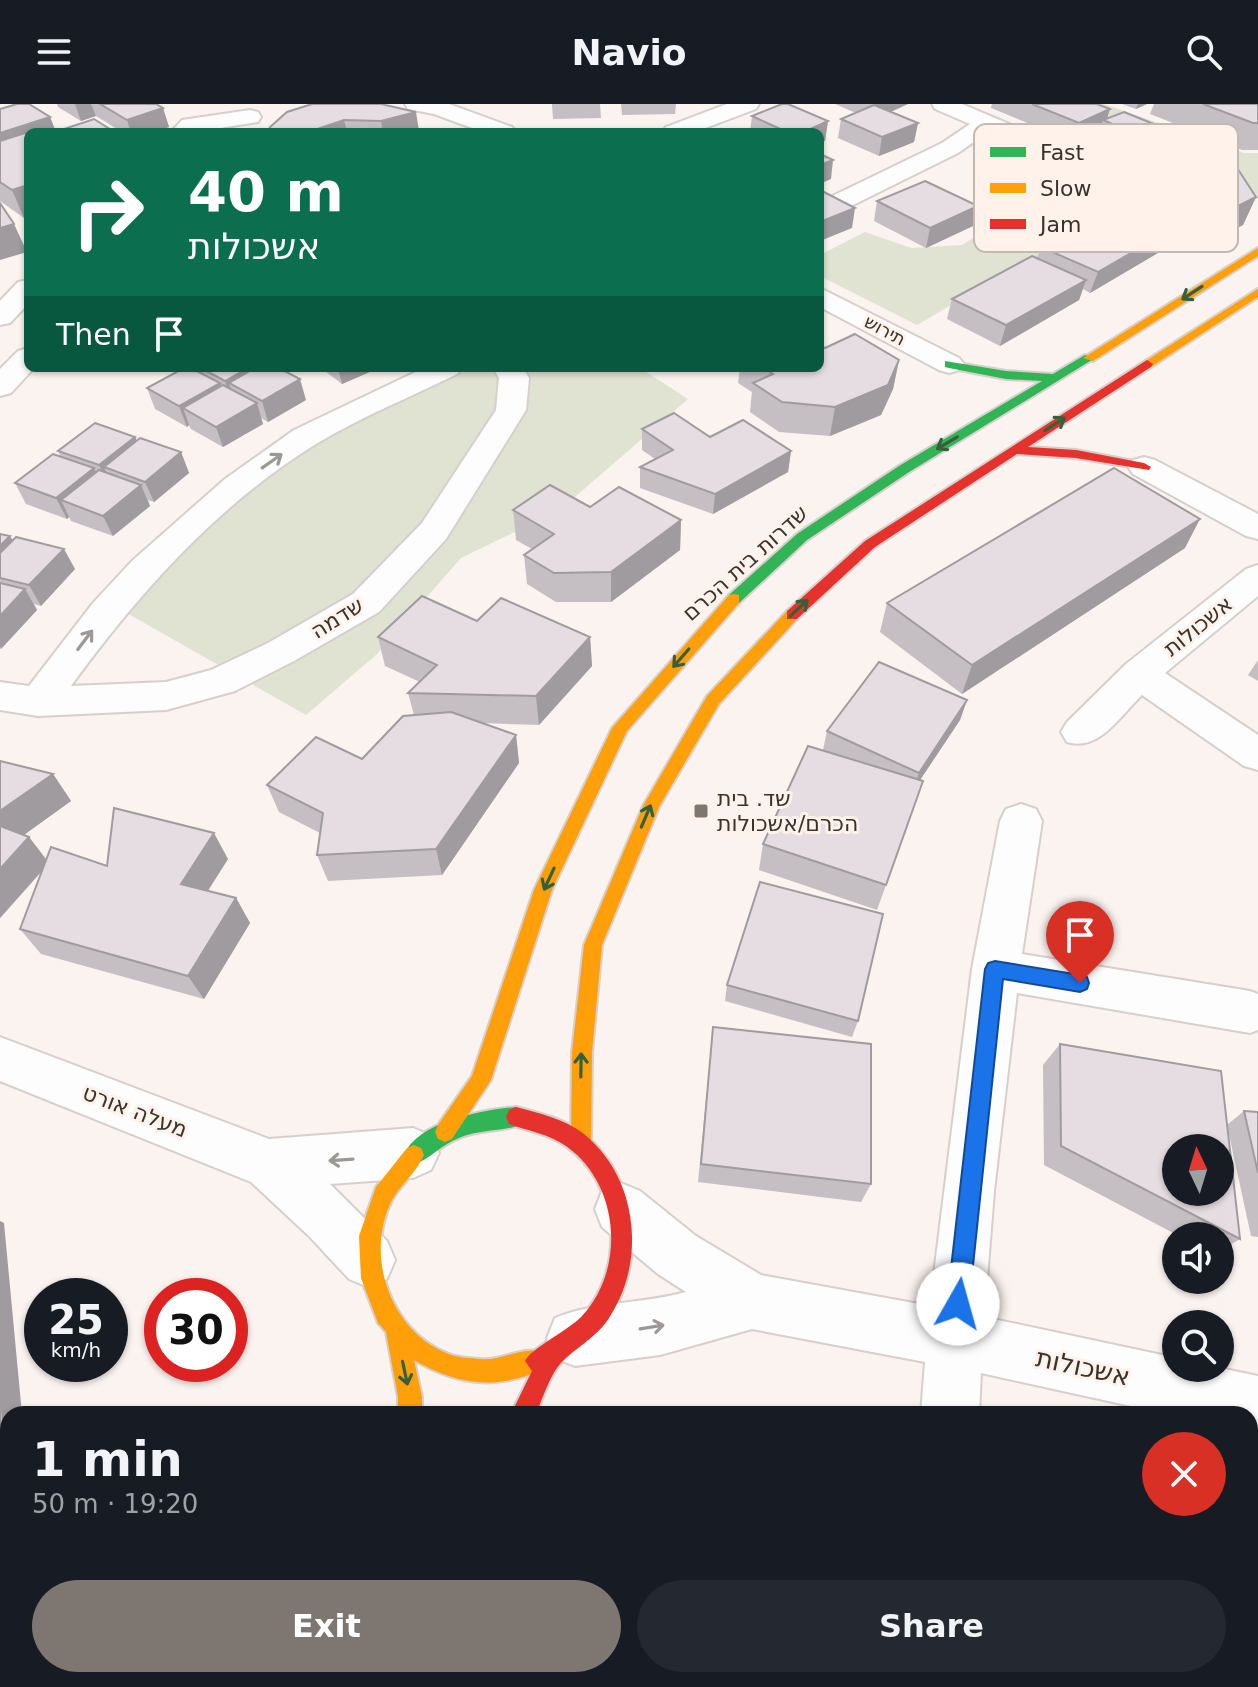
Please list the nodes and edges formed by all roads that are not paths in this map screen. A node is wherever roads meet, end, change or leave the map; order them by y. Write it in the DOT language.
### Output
graph roads {
  1 [pos="416,104"];
  2 [pos="748,104"];
  3 [pos="943,104"];
  4 [pos="251,118"];
  5 [pos="987,122"];
  6 [pos="984,124"];
  7 [pos="992,124"];
  8 [pos="187,128"];
  9 [pos="494,128"];
  10 [pos="685,128"];
  11 [pos="974,131"];
  12 [pos="826,209"];
  13 [pos="1258,251"];
  14 [pos="24,292"];
  15 [pos="1258,292"];
  16 [pos="824,299"];
  17 [pos="0,317"];
  18 [pos="24,361"];
  19 [pos="439,372"];
  20 [pos="510,372"];
  21 [pos="1057,378"];
  22 [pos="961,386"];
  23 [pos="0,387"];
  24 [pos="978,425"];
  25 [pos="1114,440"];
  26 [pos="1015,450"];
  27 [pos="1144,467"];
  28 [pos="1258,528"];
  29 [pos="1258,577"];
  30 [pos="1139,674"];
  31 [pos="0,696"];
  32 [pos="38,702"];
  33 [pos="1081,732"];
  34 [pos="1258,755"];
  35 [pos="1021,821"];
  36 [pos="995,969"];
  37 [pos="1250,1012"];
  38 [pos="0,1059"];
  39 [pos="429,1143"];
  40 [pos="581,1143"];
  41 [pos="269,1164"];
  42 [pos="621,1209"];
  43 [pos="368,1260"];
  44 [pos="752,1301"];
  45 [pos="397,1333"];
  46 [pos="954,1339"];
  47 [pos="563,1347"];
  48 [pos="1258,1405"];
  49 [pos="410,1406"];
  50 [pos="528,1406"];
  51 [pos="950,1406"];
  1 -- 9 [label="street"];
  2 -- 10 [label="street"];
  3 -- 5 [label="street"];
  4 -- 8 [label="street"];
  5 -- 6 [label="street"];
  5 -- 7 [label="street"];
  11 -- 12 [label="street"];
  13 -- 21 [label="street, שדרות בית הכרם, one-way"];
  14 -- 17 [label="street"];
  26 -- 15 [label="street, one-way"];
  16 -- 22 [label="street, תירוש"];
  18 -- 23 [label="street"];
  32 -- 19 [label="street, one-way"];
  20 -- 32 [label="street, שדמה"];
  21 -- 22 [label="street"];
  21 -- 24 [label="street, שדרות בית הכרם"];
  22 -- 24 [label="street"];
  24 -- 39 [label="street, שדרות בית הכרם, one-way"];
  25 -- 27 [label="street"];
  26 -- 27 [label="street"];
  40 -- 26 [label="street, one-way"];
  27 -- 28 [label="street"];
  29 -- 30 [label="street, אשכולות"];
  30 -- 33 [label="street, אשכולות"];
  30 -- 34 [label="street, אשכולות"];
  31 -- 32 [label="street, שדמה"];
  35 -- 36 [label="street"];
  36 -- 37 [label="street"];
  36 -- 46 [label="street"];
  38 -- 41 [label="street, מעלה אורט"];
  39 -- 40 [label="street"];
  39 -- 41 [label="street, מעלה אורט, one-way"];
  39 -- 43 [label="street"];
  40 -- 42 [label="street"];
  41 -- 43 [label="street, מעלה אורט"];
  42 -- 44 [label="street, אשכולות"];
  42 -- 47 [label="street"];
  43 -- 45 [label="street"];
  44 -- 46 [label="street, אשכולות"];
  47 -- 44 [label="street, אשכולות, one-way"];
  45 -- 47 [label="street"];
  45 -- 49 [label="street, one-way"];
  46 -- 48 [label="street, אשכולות"];
  46 -- 51 [label="street"];
  47 -- 50 [label="street"];
}
